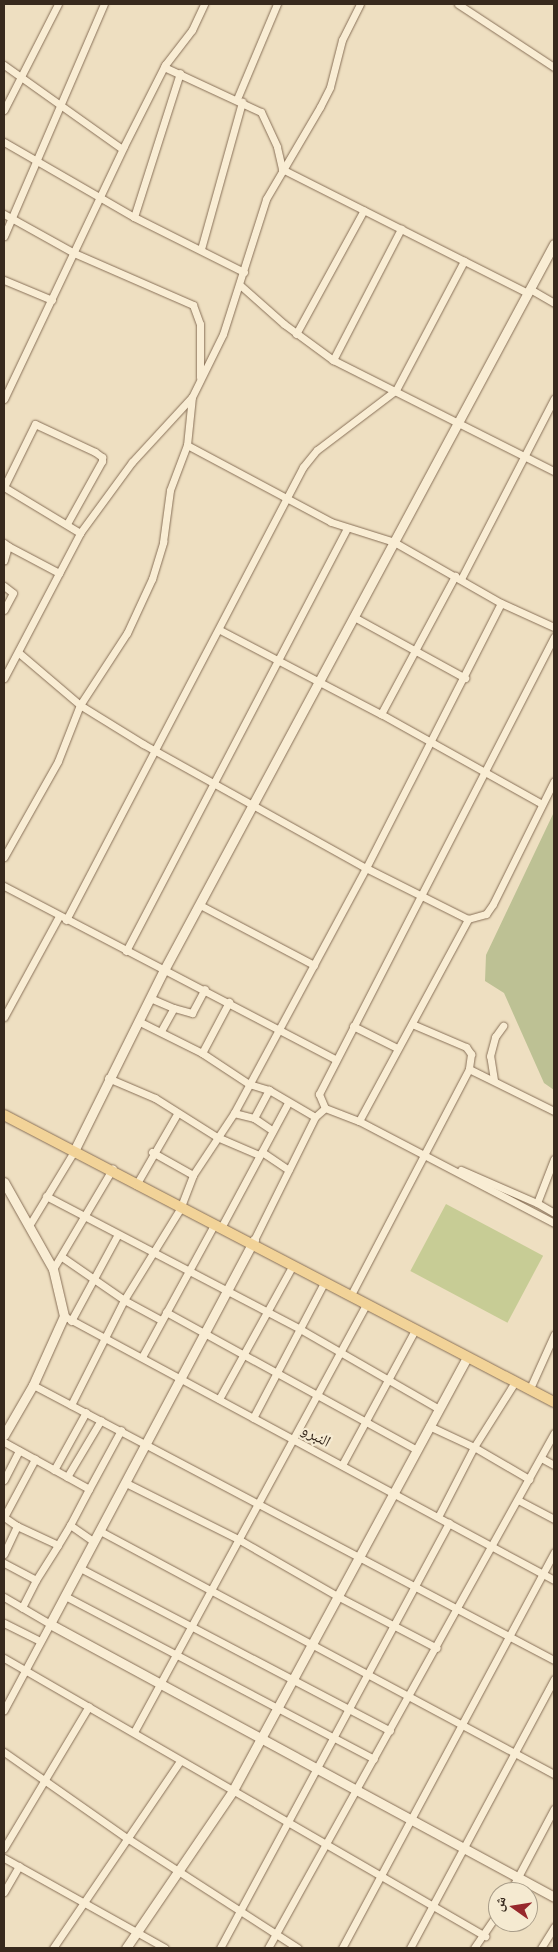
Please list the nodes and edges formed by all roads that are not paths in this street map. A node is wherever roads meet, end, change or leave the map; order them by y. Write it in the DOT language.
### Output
graph roads {
  1 [pos="58,4"];
  2 [pos="104,4"];
  3 [pos="204,4"];
  4 [pos="277,4"];
  5 [pos="360,4"];
  6 [pos="458,4"];
  7 [pos="4,65"];
  8 [pos="164,67"];
  9 [pos="554,68"];
  10 [pos="180,73"];
  11 [pos="20,77"];
  12 [pos="240,100"];
  13 [pos="59,105"];
  14 [pos="4,110"];
  15 [pos="4,142"];
  16 [pos="122,149"];
  17 [pos="36,160"];
  18 [pos="282,168"];
  19 [pos="101,198"];
  20 [pos="364,210"];
  21 [pos="7,216"];
  22 [pos="134,217"];
  23 [pos="401,229"];
  24 [pos="4,236"];
  25 [pos="554,244"];
  26 [pos="201,249"];
  27 [pos="74,254"];
  28 [pos="464,261"];
  29 [pos="244,272"];
  30 [pos="4,280"];
  31 [pos="240,285"];
  32 [pos="528,291"];
  33 [pos="52,300"];
  34 [pos="554,303"];
  35 [pos="296,334"];
  36 [pos="333,360"];
  37 [pos="200,378"];
  38 [pos="396,390"];
  39 [pos="192,397"];
  40 [pos="4,398"];
  41 [pos="554,399"];
  42 [pos="458,422"];
  43 [pos="187,445"];
  44 [pos="525,456"];
  45 [pos="554,471"];
  46 [pos="4,487"];
  47 [pos="288,499"];
  48 [pos="67,524"];
  49 [pos="347,529"];
  50 [pos="80,533"];
  51 [pos="394,542"];
  52 [pos="6,545"];
  53 [pos="4,560"];
  54 [pos="59,573"];
  55 [pos="458,578"];
  56 [pos="4,586"];
  57 [pos="501,603"];
  58 [pos="4,610"];
  59 [pos="354,617"];
  60 [pos="554,627"];
  61 [pos="220,630"];
  62 [pos="554,638"];
  63 [pos="416,650"];
  64 [pos="19,653"];
  65 [pos="280,661"];
  66 [pos="4,678"];
  67 [pos="465,678"];
  68 [pos="320,681"];
  69 [pos="80,706"];
  70 [pos="381,714"];
  71 [pos="431,744"];
  72 [pos="155,751"];
  73 [pos="487,771"];
  74 [pos="554,780"];
  75 [pos="213,784"];
  76 [pos="542,804"];
  77 [pos="254,805"];
  78 [pos="4,858"];
  79 [pos="366,868"];
  80 [pos="4,886"];
  81 [pos="423,894"];
  82 [pos="200,905"];
  83 [pos="63,918"];
  84 [pos="468,919"];
  85 [pos="126,951"];
  86 [pos="314,965"];
  87 [pos="164,970"];
  88 [pos="205,989"];
  89 [pos="150,998"];
  90 [pos="229,1002"];
  91 [pos="174,1008"];
  92 [pos="4,1017"];
  93 [pos="138,1021"];
  94 [pos="412,1024"];
  95 [pos="353,1026"];
  96 [pos="503,1026"];
  97 [pos="161,1031"];
  98 [pos="278,1031"];
  99 [pos="397,1048"];
  100 [pos="202,1053"];
  101 [pos="335,1059"];
  102 [pos="469,1069"];
  103 [pos="108,1078"];
  104 [pos="494,1080"];
  105 [pos="249,1084"];
  106 [pos="269,1090"];
  107 [pos="288,1103"];
  108 [pos="4,1108"];
  109 [pos="325,1108"];
  110 [pos="554,1111"];
  111 [pos="234,1113"];
  112 [pos="4,1114"];
  113 [pos="177,1114"];
  114 [pos="254,1118"];
  115 [pos="315,1118"];
  116 [pos="359,1121"];
  117 [pos="28,1124"];
  118 [pos="272,1130"];
  119 [pos="217,1137"];
  120 [pos="74,1151"];
  121 [pos="152,1152"];
  122 [pos="259,1155"];
  123 [pos="424,1156"];
  124 [pos="554,1159"];
  125 [pos="448,1167"];
  126 [pos="112,1169"];
  127 [pos="289,1170"];
  128 [pos="193,1174"];
  129 [pos="4,1182"];
  130 [pos="137,1182"];
  131 [pos="46,1196"];
  132 [pos="537,1202"];
  133 [pos="181,1206"];
  134 [pos="554,1213"];
  135 [pos="86,1215"];
  136 [pos="554,1223"];
  137 [pos="30,1224"];
  138 [pos="218,1225"];
  139 [pos="117,1236"];
  140 [pos="252,1243"];
  141 [pos="152,1252"];
  142 [pos="62,1256"];
  143 [pos="292,1266"];
  144 [pos="53,1269"];
  145 [pos="189,1271"];
  146 [pos="95,1279"];
  147 [pos="324,1283"];
  148 [pos="353,1291"];
  149 [pos="228,1293"];
  150 [pos="124,1300"];
  151 [pos="366,1304"];
  152 [pos="166,1312"];
  153 [pos="267,1312"];
  154 [pos="67,1318"];
  155 [pos="161,1320"];
  156 [pos="300,1329"];
  157 [pos="415,1330"];
  158 [pos="554,1334"];
  159 [pos="204,1336"];
  160 [pos="105,1338"];
  161 [pos="339,1353"];
  162 [pos="142,1357"];
  163 [pos="243,1357"];
  164 [pos="467,1358"];
  165 [pos="276,1375"];
  166 [pos="180,1379"];
  167 [pos="388,1380"];
  168 [pos="515,1382"];
  169 [pos="532,1384"];
  170 [pos="33,1385"];
  171 [pos="554,1395"];
  172 [pos="316,1396"];
  173 [pos="219,1400"];
  174 [pos="554,1402"];
  175 [pos="71,1405"];
  176 [pos="440,1409"];
  177 [pos="86,1412"];
  178 [pos="253,1418"];
  179 [pos="101,1420"];
  180 [pos="365,1422"];
  181 [pos="429,1426"];
  182 [pos="121,1430"];
  183 [pos="554,1433"];
  184 [pos="4,1435"];
  185 [pos="292,1439"];
  186 [pos="4,1442"];
  187 [pos="146,1443"];
  188 [pos="474,1447"];
  189 [pos="417,1450"];
  190 [pos="20,1451"];
  191 [pos="541,1458"];
  192 [pos="35,1460"];
  193 [pos="342,1465"];
  194 [pos="554,1465"];
  195 [pos="54,1470"];
  196 [pos="68,1477"];
  197 [pos="529,1479"];
  198 [pos="4,1480"];
  199 [pos="126,1483"];
  200 [pos="89,1489"];
  201 [pos="393,1494"];
  202 [pos="518,1500"];
  203 [pos="258,1502"];
  204 [pos="4,1517"];
  205 [pos="438,1517"];
  206 [pos="554,1519"];
  207 [pos="449,1523"];
  208 [pos="70,1525"];
  209 [pos="17,1526"];
  210 [pos="100,1531"];
  211 [pos="238,1539"];
  212 [pos="94,1542"];
  213 [pos="58,1545"];
  214 [pos="493,1547"];
  215 [pos="554,1552"];
  216 [pos="4,1554"];
  217 [pos="360,1557"];
  218 [pos="4,1562"];
  219 [pos="80,1568"];
  220 [pos="542,1574"];
  221 [pos="36,1580"];
  222 [pos="554,1580"];
  223 [pos="415,1586"];
  224 [pos="212,1589"];
  225 [pos="65,1596"];
  226 [pos="4,1597"];
  227 [pos="339,1597"];
  228 [pos="22,1608"];
  229 [pos="458,1609"];
  230 [pos="4,1623"];
  231 [pos="50,1624"];
  232 [pos="394,1626"];
  233 [pos="191,1628"];
  234 [pos="509,1636"];
  235 [pos="40,1641"];
  236 [pos="313,1644"];
  237 [pos="437,1648"];
  238 [pos="176,1654"];
  239 [pos="4,1658"];
  240 [pos="554,1660"];
  241 [pos="24,1668"];
  242 [pos="368,1674"];
  243 [pos="554,1679"];
  244 [pos="293,1682"];
  245 [pos="160,1685"];
  246 [pos="409,1697"];
  247 [pos="89,1706"];
  248 [pos="279,1707"];
  249 [pos="349,1709"];
  250 [pos="4,1710"];
  251 [pos="461,1724"];
  252 [pos="390,1731"];
  253 [pos="134,1732"];
  254 [pos="334,1737"];
  255 [pos="262,1740"];
  256 [pos="4,1752"];
  257 [pos="514,1754"];
  258 [pos="374,1759"];
  259 [pos="180,1761"];
  260 [pos="315,1769"];
  261 [pos="554,1774"];
  262 [pos="44,1781"];
  263 [pos="232,1792"];
  264 [pos="356,1792"];
  265 [pos="554,1809"];
  266 [pos="411,1821"];
  267 [pos="287,1824"];
  268 [pos="127,1838"];
  269 [pos="327,1846"];
  270 [pos="4,1848"];
  271 [pos="463,1848"];
  272 [pos="4,1858"];
  273 [pos="19,1866"];
  274 [pos="179,1872"];
  275 [pos="382,1876"];
  276 [pos="518,1878"];
  277 [pos="516,1882"];
  278 [pos="4,1892"];
  279 [pos="554,1897"];
  280 [pos="83,1903"];
  281 [pos="432,1906"];
  282 [pos="240,1911"];
  283 [pos="554,1926"];
  284 [pos="488,1931"];
  285 [pos="137,1932"];
  286 [pos="276,1934"];
  287 [pos="485,1936"];
  288 [pos="477,1947"];
  289 [pos="53,1948"];
  290 [pos="126,1948"];
  291 [pos="165,1948"];
  292 [pos="220,1948"];
  293 [pos="268,1948"];
  294 [pos="298,1948"];
  295 [pos="342,1948"];
  296 [pos="410,1948"];
  297 [pos="541,1948"];
  1 -- 11 [label="street"];
  2 -- 13 [label="street"];
  3 -- 8 [label="street"];
  4 -- 12 [label="street"];
  5 -- 18 [label="street"];
  6 -- 9 [label="street"];
  7 -- 11 [label="street"];
  8 -- 10 [label="street"];
  8 -- 16 [label="street"];
  10 -- 12 [label="street"];
  10 -- 22 [label="street"];
  11 -- 13 [label="street"];
  11 -- 14 [label="street"];
  12 -- 18 [label="street"];
  12 -- 26 [label="street"];
  13 -- 16 [label="street"];
  13 -- 17 [label="street"];
  15 -- 17 [label="street"];
  16 -- 19 [label="street"];
  17 -- 19 [label="street"];
  17 -- 21 [label="street"];
  18 -- 20 [label="street"];
  18 -- 29 [label="street"];
  19 -- 22 [label="street"];
  19 -- 27 [label="street"];
  20 -- 23 [label="street"];
  20 -- 35 [label="street"];
  21 -- 24 [label="street"];
  21 -- 27 [label="street"];
  22 -- 26 [label="street"];
  23 -- 28 [label="street"];
  23 -- 36 [label="street"];
  25 -- 32 [label="street"];
  26 -- 29 [label="street"];
  27 -- 33 [label="street"];
  27 -- 37 [label="street"];
  28 -- 32 [label="street"];
  28 -- 38 [label="street"];
  29 -- 31 [label="street"];
  30 -- 33 [label="street"];
  31 -- 35 [label="street"];
  31 -- 37 [label="street"];
  32 -- 34 [label="street"];
  32 -- 42 [label="street"];
  33 -- 40 [label="street"];
  35 -- 36 [label="street"];
  36 -- 38 [label="street"];
  37 -- 39 [label="street"];
  38 -- 42 [label="street"];
  38 -- 47 [label="street"];
  39 -- 43 [label="street"];
  39 -- 50 [label="street"];
  41 -- 44 [label="street"];
  42 -- 44 [label="street"];
  42 -- 51 [label="street"];
  43 -- 47 [label="street"];
  43 -- 69 [label="street"];
  44 -- 45 [label="street"];
  44 -- 55 [label="street"];
  46 -- 48 [label="street"];
  46 -- 48 [label="street"];
  47 -- 49 [label="street"];
  47 -- 61 [label="street"];
  48 -- 50 [label="street"];
  49 -- 51 [label="street"];
  49 -- 65 [label="street"];
  50 -- 54 [label="street"];
  51 -- 55 [label="street"];
  51 -- 59 [label="street"];
  52 -- 53 [label="street"];
  52 -- 54 [label="street"];
  54 -- 64 [label="street"];
  55 -- 57 [label="street"];
  55 -- 63 [label="street"];
  56 -- 58 [label="street"];
  57 -- 60 [label="street"];
  57 -- 67 [label="street"];
  59 -- 63 [label="street"];
  59 -- 68 [label="street"];
  61 -- 65 [label="street"];
  61 -- 72 [label="street"];
  62 -- 73 [label="street"];
  63 -- 67 [label="street"];
  63 -- 70 [label="street"];
  64 -- 66 [label="street"];
  64 -- 69 [label="street"];
  65 -- 68 [label="street"];
  65 -- 75 [label="street"];
  67 -- 71 [label="street"];
  68 -- 70 [label="street"];
  68 -- 77 [label="street"];
  69 -- 72 [label="street"];
  69 -- 78 [label="street"];
  70 -- 71 [label="street"];
  71 -- 73 [label="street"];
  71 -- 79 [label="street"];
  72 -- 75 [label="street"];
  72 -- 83 [label="street"];
  73 -- 76 [label="street"];
  73 -- 81 [label="street"];
  74 -- 76 [label="street"];
  75 -- 77 [label="street"];
  75 -- 85 [label="street"];
  76 -- 84 [label="street"];
  77 -- 79 [label="street"];
  77 -- 82 [label="street"];
  79 -- 81 [label="street"];
  79 -- 86 [label="street"];
  80 -- 83 [label="street"];
  81 -- 84 [label="street"];
  81 -- 95 [label="street"];
  82 -- 86 [label="street"];
  82 -- 87 [label="street"];
  83 -- 85 [label="street"];
  83 -- 92 [label="street"];
  84 -- 94 [label="street"];
  85 -- 87 [label="street"];
  86 -- 98 [label="street"];
  87 -- 88 [label="street"];
  87 -- 89 [label="street"];
  88 -- 90 [label="street"];
  88 -- 91 [label="street"];
  89 -- 91 [label="street"];
  89 -- 93 [label="street"];
  90 -- 98 [label="street"];
  90 -- 100 [label="street"];
  91 -- 97 [label="street"];
  93 -- 97 [label="street"];
  93 -- 103 [label="street"];
  94 -- 99 [label="street"];
  94 -- 102 [label="street"];
  95 -- 99 [label="street"];
  95 -- 101 [label="street"];
  96 -- 104 [label="street"];
  97 -- 100 [label="street"];
  98 -- 101 [label="street"];
  98 -- 105 [label="street"];
  99 -- 116 [label="street"];
  100 -- 105 [label="street"];
  101 -- 109 [label="street"];
  102 -- 104 [label="street"];
  102 -- 123 [label="street"];
  103 -- 113 [label="street"];
  103 -- 120 [label="street"];
  104 -- 110 [label="street"];
  105 -- 106 [label="street"];
  105 -- 111 [label="street"];
  106 -- 107 [label="street"];
  106 -- 114 [label="street"];
  107 -- 115 [label="street"];
  107 -- 118 [label="street"];
  108 -- 117 [label="main road"];
  109 -- 115 [label="street"];
  109 -- 116 [label="street"];
  111 -- 114 [label="street"];
  111 -- 119 [label="street"];
  112 -- 117 [label="main road"];
  113 -- 119 [label="street"];
  113 -- 121 [label="street"];
  114 -- 118 [label="street"];
  115 -- 127 [label="street"];
  116 -- 123 [label="street"];
  117 -- 120 [label="main road"];
  118 -- 122 [label="street"];
  119 -- 122 [label="street"];
  119 -- 128 [label="street"];
  120 -- 126 [label="main road"];
  120 -- 131 [label="street"];
  121 -- 128 [label="street"];
  121 -- 130 [label="street"];
  122 -- 127 [label="street"];
  122 -- 138 [label="street"];
  123 -- 125 [label="street"];
  123 -- 148 [label="street"];
  124 -- 132 [label="street"];
  125 -- 132 [label="street"];
  125 -- 136 [label="street"];
  126 -- 130 [label="main road"];
  126 -- 135 [label="street"];
  127 -- 140 [label="street"];
  128 -- 133 [label="street"];
  129 -- 137 [label="street"];
  130 -- 133 [label="main road"];
  131 -- 135 [label="street"];
  131 -- 137 [label="street"];
  132 -- 134 [label="street"];
  133 -- 138 [label="main road"];
  133 -- 141 [label="street"];
  135 -- 139 [label="street"];
  135 -- 142 [label="street"];
  137 -- 144 [label="street"];
  138 -- 140 [label="main road"];
  138 -- 145 [label="street"];
  139 -- 141 [label="street"];
  139 -- 146 [label="street"];
  140 -- 143 [label="main road"];
  140 -- 148 [label="main road"];
  140 -- 149 [label="street"];
  141 -- 145 [label="street"];
  141 -- 150 [label="street"];
  142 -- 144 [label="street"];
  142 -- 146 [label="street"];
  143 -- 147 [label="main road"];
  143 -- 153 [label="street"];
  144 -- 154 [label="street"];
  145 -- 149 [label="street"];
  145 -- 152 [label="street"];
  146 -- 150 [label="street"];
  146 -- 154 [label="street"];
  147 -- 151 [label="main road"];
  147 -- 156 [label="street"];
  148 -- 169 [label="main road"];
  149 -- 153 [label="street"];
  149 -- 159 [label="street"];
  150 -- 155 [label="street"];
  150 -- 160 [label="street"];
  151 -- 157 [label="main road"];
  151 -- 161 [label="street"];
  152 -- 155 [label="street"];
  152 -- 159 [label="street"];
  153 -- 156 [label="street"];
  153 -- 163 [label="street"];
  154 -- 160 [label="street, النبرو"];
  154 -- 170 [label="street"];
  155 -- 162 [label="street"];
  156 -- 161 [label="street"];
  156 -- 165 [label="street"];
  157 -- 164 [label="main road"];
  157 -- 167 [label="street"];
  158 -- 169 [label="street"];
  159 -- 163 [label="street"];
  159 -- 166 [label="street"];
  160 -- 162 [label="street, النبرو"];
  160 -- 175 [label="street"];
  161 -- 167 [label="street"];
  161 -- 172 [label="street"];
  162 -- 166 [label="street, النبرو"];
  163 -- 165 [label="street"];
  163 -- 173 [label="street"];
  164 -- 168 [label="main road"];
  164 -- 176 [label="street"];
  165 -- 172 [label="street"];
  165 -- 178 [label="street"];
  166 -- 173 [label="street, النبرو"];
  166 -- 187 [label="street"];
  167 -- 176 [label="street"];
  167 -- 180 [label="street"];
  168 -- 174 [label="main road"];
  168 -- 188 [label="street"];
  169 -- 171 [label="main road"];
  170 -- 175 [label="street"];
  170 -- 184 [label="street"];
  172 -- 180 [label="street"];
  172 -- 185 [label="street"];
  173 -- 178 [label="street, النبرو"];
  175 -- 177 [label="street"];
  176 -- 181 [label="street"];
  177 -- 179 [label="street"];
  177 -- 195 [label="street"];
  178 -- 185 [label="street, النبرو"];
  179 -- 182 [label="street"];
  179 -- 196 [label="street"];
  180 -- 189 [label="street"];
  180 -- 193 [label="street"];
  181 -- 188 [label="street"];
  181 -- 189 [label="street"];
  182 -- 187 [label="street"];
  182 -- 200 [label="street"];
  183 -- 191 [label="street"];
  185 -- 193 [label="street, النبرو"];
  185 -- 203 [label="street"];
  186 -- 190 [label="street"];
  187 -- 199 [label="street"];
  187 -- 203 [label="street"];
  188 -- 197 [label="street"];
  188 -- 205 [label="street"];
  189 -- 201 [label="street"];
  190 -- 192 [label="street"];
  190 -- 198 [label="street"];
  191 -- 194 [label="street"];
  191 -- 197 [label="street"];
  192 -- 195 [label="street"];
  192 -- 204 [label="street"];
  193 -- 201 [label="street, النبرو"];
  195 -- 196 [label="street"];
  196 -- 200 [label="street"];
  197 -- 202 [label="street"];
  199 -- 210 [label="street"];
  199 -- 211 [label="street"];
  200 -- 208 [label="street"];
  201 -- 205 [label="street, النبرو"];
  201 -- 217 [label="street"];
  202 -- 206 [label="street"];
  202 -- 214 [label="street"];
  203 -- 211 [label="street"];
  203 -- 217 [label="street"];
  204 -- 209 [label="street"];
  205 -- 207 [label="street, النبرو"];
  207 -- 214 [label="street, النبرو"];
  207 -- 223 [label="street"];
  208 -- 212 [label="street"];
  208 -- 213 [label="street"];
  209 -- 213 [label="street"];
  209 -- 216 [label="street"];
  210 -- 212 [label="street"];
  210 -- 224 [label="street"];
  211 -- 224 [label="street"];
  211 -- 227 [label="street"];
  212 -- 219 [label="street"];
  213 -- 221 [label="street"];
  214 -- 220 [label="street, النبرو"];
  214 -- 229 [label="street"];
  215 -- 220 [label="street"];
  217 -- 223 [label="street"];
  217 -- 227 [label="street"];
  218 -- 221 [label="street"];
  219 -- 225 [label="street"];
  219 -- 233 [label="street"];
  220 -- 222 [label="street, النبرو"];
  220 -- 234 [label="street"];
  221 -- 228 [label="street"];
  223 -- 229 [label="street"];
  223 -- 232 [label="street"];
  224 -- 233 [label="street"];
  224 -- 236 [label="street"];
  225 -- 231 [label="street"];
  225 -- 238 [label="street"];
  226 -- 228 [label="street"];
  227 -- 232 [label="street"];
  227 -- 236 [label="street"];
  228 -- 231 [label="street"];
  229 -- 234 [label="street"];
  229 -- 237 [label="street"];
  230 -- 235 [label="street"];
  231 -- 235 [label="street"];
  231 -- 245 [label="street"];
  232 -- 237 [label="street"];
  232 -- 242 [label="street"];
  233 -- 238 [label="street"];
  233 -- 244 [label="street"];
  234 -- 240 [label="street"];
  234 -- 251 [label="street"];
  235 -- 241 [label="street"];
  236 -- 242 [label="street"];
  236 -- 244 [label="street"];
  237 -- 246 [label="street"];
  238 -- 245 [label="street"];
  238 -- 248 [label="street"];
  239 -- 241 [label="street"];
  241 -- 247 [label="street"];
  241 -- 250 [label="street"];
  242 -- 246 [label="street"];
  242 -- 249 [label="street"];
  243 -- 257 [label="street"];
  244 -- 248 [label="street"];
  244 -- 249 [label="street"];
  245 -- 253 [label="street"];
  245 -- 255 [label="street"];
  246 -- 251 [label="street"];
  246 -- 252 [label="street"];
  247 -- 253 [label="street"];
  247 -- 262 [label="street"];
  248 -- 254 [label="street"];
  248 -- 255 [label="street"];
  249 -- 252 [label="street"];
  249 -- 254 [label="street"];
  251 -- 257 [label="street"];
  251 -- 266 [label="street"];
  252 -- 258 [label="street"];
  253 -- 259 [label="street"];
  254 -- 258 [label="street"];
  254 -- 260 [label="street"];
  255 -- 260 [label="street"];
  255 -- 263 [label="street"];
  256 -- 262 [label="street"];
  257 -- 261 [label="street"];
  257 -- 271 [label="street"];
  258 -- 264 [label="street"];
  259 -- 263 [label="street"];
  259 -- 268 [label="street"];
  260 -- 264 [label="street"];
  260 -- 267 [label="street"];
  262 -- 268 [label="street"];
  262 -- 270 [label="street"];
  263 -- 267 [label="street"];
  263 -- 274 [label="street"];
  264 -- 266 [label="street"];
  264 -- 269 [label="street"];
  265 -- 276 [label="street"];
  266 -- 271 [label="street"];
  266 -- 275 [label="street"];
  267 -- 269 [label="street"];
  267 -- 282 [label="street"];
  268 -- 274 [label="street"];
  268 -- 280 [label="street"];
  269 -- 275 [label="street"];
  269 -- 286 [label="street"];
  271 -- 276 [label="street"];
  271 -- 281 [label="street"];
  272 -- 273 [label="street"];
  273 -- 278 [label="street"];
  273 -- 280 [label="street"];
  274 -- 282 [label="street"];
  274 -- 285 [label="street"];
  275 -- 281 [label="street"];
  275 -- 295 [label="street"];
  276 -- 277 [label="street"];
  276 -- 279 [label="street"];
  280 -- 285 [label="street"];
  280 -- 289 [label="street"];
  281 -- 287 [label="street"];
  281 -- 296 [label="street"];
  282 -- 286 [label="street"];
  282 -- 292 [label="street"];
  283 -- 297 [label="street"];
  284 -- 287 [label="street"];
  285 -- 290 [label="street"];
  285 -- 291 [label="street"];
  286 -- 293 [label="street"];
  286 -- 294 [label="street"];
  287 -- 288 [label="street"];
}
